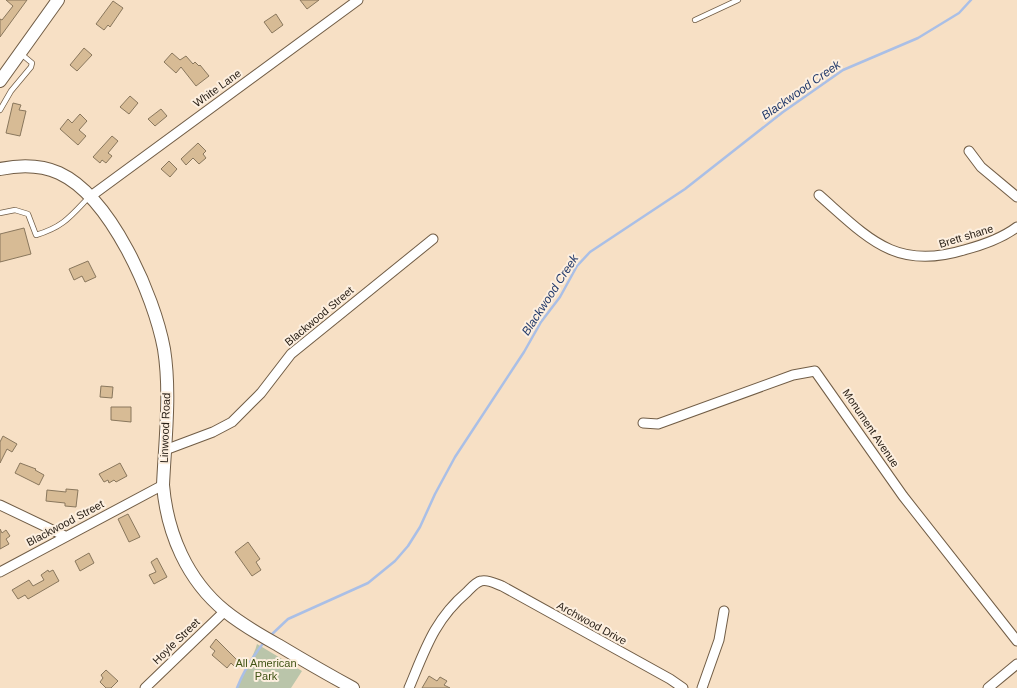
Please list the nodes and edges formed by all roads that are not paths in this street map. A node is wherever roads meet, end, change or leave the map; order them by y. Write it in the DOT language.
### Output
graph roads {
  1 [pos="58,0"];
  2 [pos="358,0"];
  3 [pos="738,0"];
  4 [pos="695,20"];
  5 [pos="20,53"];
  6 [pos="0,81"];
  7 [pos="0,110"];
  8 [pos="969,151"];
  9 [pos="0,169"];
  10 [pos="820,195"];
  11 [pos="90,196"];
  12 [pos="1017,197"];
  13 [pos="0,213"];
  14 [pos="1017,227"];
  15 [pos="433,239"];
  16 [pos="643,423"];
  17 [pos="165,450"];
  18 [pos="163,485"];
  19 [pos="0,505"];
  20 [pos="65,536"];
  21 [pos="0,572"];
  22 [pos="225,611"];
  23 [pos="724,611"];
  24 [pos="1017,641"];
  25 [pos="1017,664"];
  26 [pos="145,688"];
  27 [pos="352,688"];
  28 [pos="409,688"];
  29 [pos="683,688"];
  30 [pos="702,688"];
  31 [pos="988,688"];
  1 -- 5 [label="main road"];
  2 -- 11 [label="street, White Lane"];
  3 -- 4 [label="lane"];
  5 -- 6 [label="main road"];
  5 -- 7 [label="lane"];
  8 -- 12 [label="street"];
  9 -- 11 [label="main road, Linwood Road"];
  10 -- 14 [label="street, Brett shane"];
  11 -- 13 [label="lane"];
  11 -- 17 [label="main road, Linwood Road"];
  15 -- 17 [label="street, Blackwood Street"];
  16 -- 24 [label="street, Monument Avenue"];
  17 -- 18 [label="main road, Linwood Road"];
  18 -- 20 [label="street, Blackwood Street"];
  18 -- 22 [label="main road, Linwood Road"];
  19 -- 20 [label="street"];
  20 -- 21 [label="street, Blackwood Street"];
  22 -- 26 [label="street, Hoyle Street"];
  22 -- 27 [label="main road, Linwood Road"];
  23 -- 30 [label="street"];
  25 -- 31 [label="street"];
  28 -- 29 [label="street, Archwood Drive"];
}
